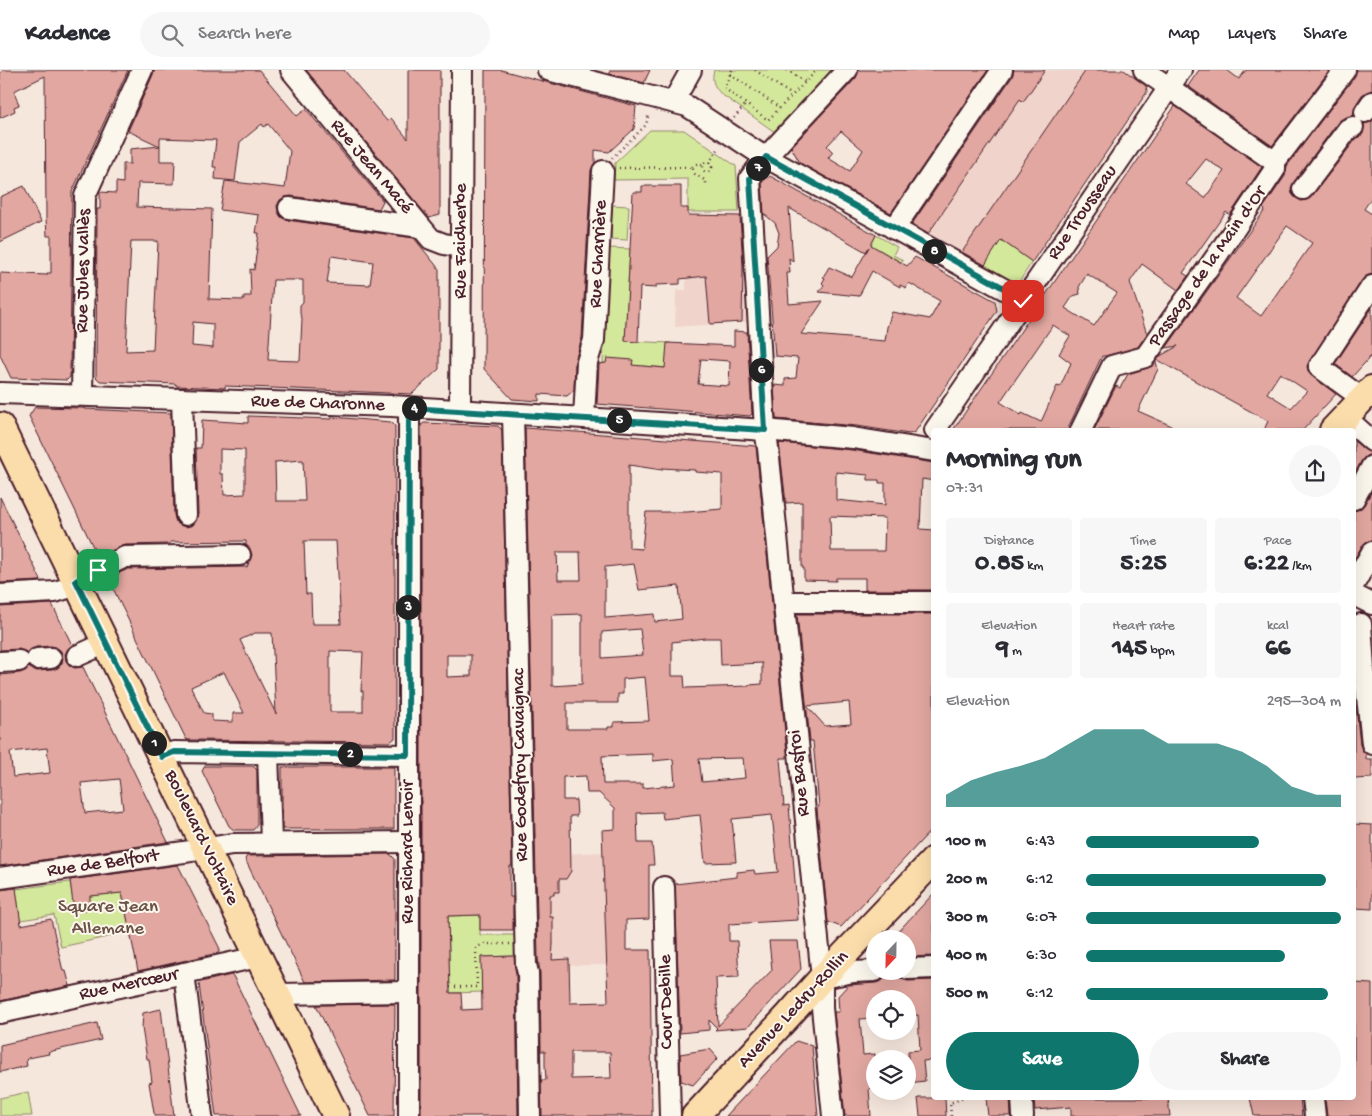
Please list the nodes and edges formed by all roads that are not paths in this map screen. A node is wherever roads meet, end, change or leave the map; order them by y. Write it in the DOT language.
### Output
graph roads {
  1 [pos="142,70"];
  2 [pos="290,70"];
  3 [pos="462,70"];
  4 [pos="548,70"];
  5 [pos="691,70"];
  6 [pos="847,70"];
  7 [pos="1002,70"];
  8 [pos="1144,70"];
  9 [pos="1181,70"];
  10 [pos="1345,70"];
  11 [pos="1168,88"];
  12 [pos="673,102"];
  13 [pos="1363,114"];
  14 [pos="766,157"];
  15 [pos="1276,161"];
  16 [pos="604,170"];
  17 [pos="1303,189"];
  18 [pos="288,208"];
  19 [pos="420,227"];
  20 [pos="894,229"];
  21 [pos="461,247"];
  22 [pos="1372,286"];
  23 [pos="1023,301"];
  24 [pos="0,393"];
  25 [pos="82,395"];
  26 [pos="182,399"];
  27 [pos="409,408"];
  28 [pos="1353,409"];
  29 [pos="460,411"];
  30 [pos="513,414"];
  31 [pos="584,418"];
  32 [pos="0,426"];
  33 [pos="936,428"];
  34 [pos="1083,428"];
  35 [pos="765,430"];
  36 [pos="1372,441"];
  37 [pos="928,450"];
  38 [pos="1372,466"];
  39 [pos="1356,495"];
  40 [pos="186,515"];
  41 [pos="1372,552"];
  42 [pos="240,555"];
  43 [pos="76,583"];
  44 [pos="0,596"];
  45 [pos="784,602"];
  46 [pos="931,602"];
  47 [pos="1361,603"];
  48 [pos="106,643"];
  49 [pos="78,656"];
  50 [pos="1372,744"];
  51 [pos="268,753"];
  52 [pos="408,755"];
  53 [pos="162,757"];
  54 [pos="270,842"];
  55 [pos="408,842"];
  56 [pos="206,848"];
  57 [pos="931,863"];
  58 [pos="0,878"];
  59 [pos="664,887"];
  60 [pos="258,957"];
  61 [pos="931,968"];
  62 [pos="916,969"];
  63 [pos="866,971"];
  64 [pos="184,973"];
  65 [pos="822,978"];
  66 [pos="408,992"];
  67 [pos="277,994"];
  68 [pos="0,1013"];
  69 [pos="1022,1100"];
  70 [pos="1313,1100"];
  71 [pos="202,1116"];
  72 [pos="336,1116"];
  73 [pos="408,1116"];
  74 [pos="530,1116"];
  75 [pos="670,1116"];
  76 [pos="695,1116"];
  77 [pos="833,1116"];
  78 [pos="1023,1116"];
  79 [pos="1315,1116"];
  1 -- 25 [label="street, Rue Jules Vallès"];
  2 -- 19 [label="street, Rue Jean Macé"];
  3 -- 21 [label="street, Rue Faidherbe"];
  4 -- 12 [label="street"];
  5 -- 12 [label="street"];
  6 -- 14 [label="street, Rue Basfroi"];
  7 -- 20 [label="street"];
  8 -- 11 [label="street"];
  9 -- 11 [label="street, Rue Trousseau"];
  10 -- 15 [label="street, Passage de la Main d'Or"];
  11 -- 15 [label="street"];
  11 -- 23 [label="street, Rue Trousseau"];
  12 -- 14 [label="street"];
  13 -- 17 [label="street"];
  14 -- 20 [label="street"];
  14 -- 35 [label="street, Rue Basfroi"];
  15 -- 34 [label="street, Passage de la Main d'Or"];
  16 -- 31 [label="street, Rue Charrière"];
  18 -- 19 [label="street"];
  19 -- 21 [label="street, Rue Jean Macé"];
  20 -- 23 [label="street"];
  21 -- 29 [label="street, Rue Faidherbe"];
  22 -- 28 [label="street"];
  23 -- 33 [label="street, Rue Trousseau"];
  24 -- 25 [label="street, Rue de Charonne"];
  25 -- 26 [label="street, Rue de Charonne"];
  26 -- 27 [label="street, Rue de Charonne"];
  26 -- 40 [label="street"];
  27 -- 29 [label="street, Rue de Charonne"];
  27 -- 52 [label="street, Rue Richard Lenoir"];
  28 -- 36 [label="street"];
  29 -- 30 [label="street, Rue de Charonne"];
  30 -- 31 [label="street, Rue de Charonne"];
  30 -- 74 [label="street, Rue Godefroy Cavaignac"];
  31 -- 35 [label="street, Rue de Charonne"];
  32 -- 43 [label="main road, Boulevard Voltaire"];
  35 -- 37 [label="street, Rue de Charonne"];
  35 -- 45 [label="street, Rue Basfroi"];
  38 -- 39 [label="street"];
  41 -- 47 [label="street"];
  42 -- 43 [label="street"];
  43 -- 44 [label="street"];
  43 -- 48 [label="main road, Boulevard Voltaire"];
  45 -- 46 [label="street"];
  45 -- 65 [label="street, Rue Basfroi"];
  47 -- 50 [label="street"];
  48 -- 49 [label="street"];
  48 -- 53 [label="main road, Boulevard Voltaire"];
  51 -- 52 [label="street"];
  51 -- 53 [label="street"];
  51 -- 54 [label="street"];
  52 -- 55 [label="street, Rue Richard Lenoir"];
  53 -- 56 [label="main road, Boulevard Voltaire"];
  54 -- 55 [label="street, Rue de Belfort"];
  54 -- 56 [label="street, Rue de Belfort"];
  55 -- 66 [label="street, Rue Richard Lenoir"];
  56 -- 58 [label="street, Rue de Belfort"];
  56 -- 60 [label="main road, Boulevard Voltaire"];
  57 -- 65 [label="main road, Avenue Ledru-Rollin"];
  59 -- 75 [label="street, Cour Debille"];
  60 -- 64 [label="street, Rue Mercœur"];
  60 -- 67 [label="main road, Boulevard Voltaire"];
  61 -- 62 [label="street"];
  63 -- 65 [label="street"];
  64 -- 68 [label="street, Rue Mercœur"];
  64 -- 71 [label="street"];
  65 -- 76 [label="main road, Avenue Ledru-Rollin"];
  65 -- 77 [label="street, Rue Basfroi"];
  66 -- 67 [label="street"];
  66 -- 73 [label="street, Rue Richard Lenoir"];
  67 -- 72 [label="main road, Boulevard Voltaire"];
  69 -- 78 [label="street"];
  70 -- 79 [label="street"];
}
